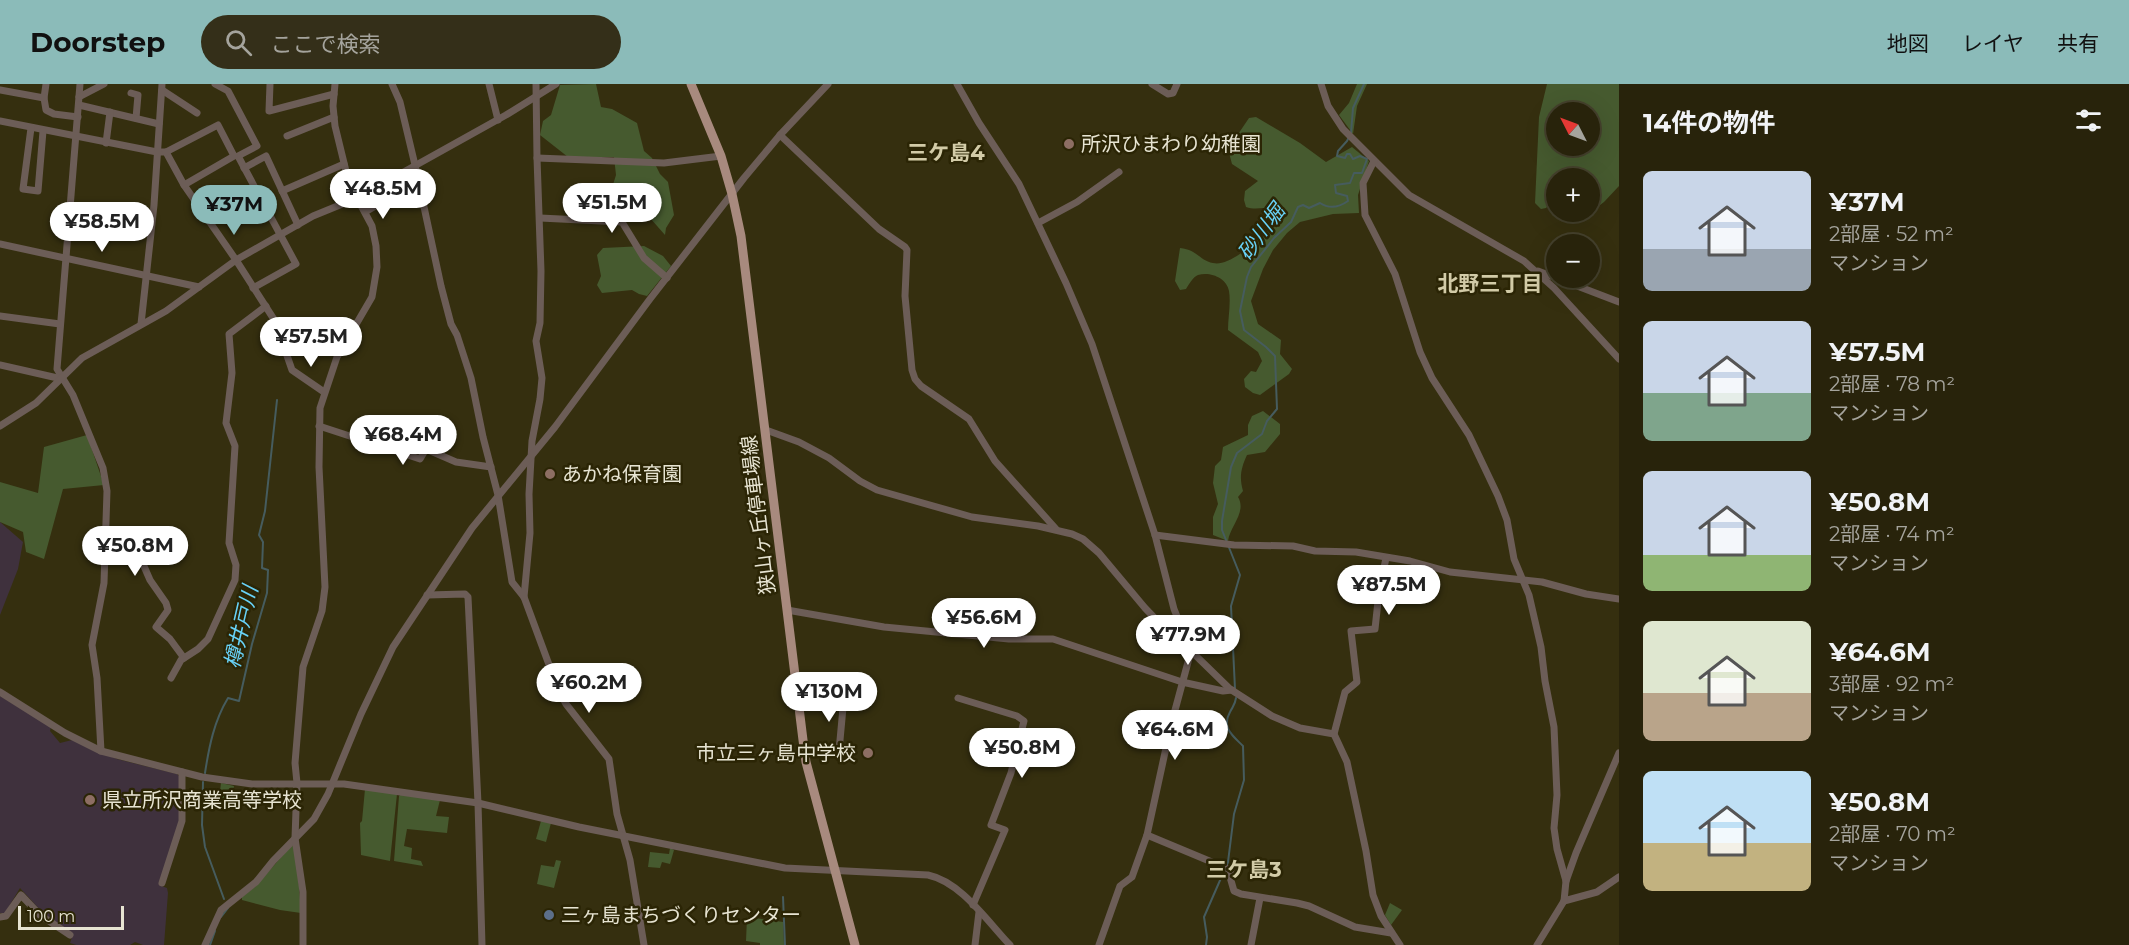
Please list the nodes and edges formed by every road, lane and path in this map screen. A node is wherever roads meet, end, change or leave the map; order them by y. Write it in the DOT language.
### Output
graph roads {
  1 [pos="46,84"];
  2 [pos="80,84"];
  3 [pos="105,84"];
  4 [pos="215,84"];
  5 [pos="270,84"];
  6 [pos="335,84"];
  7 [pos="392,84"];
  8 [pos="489,84"];
  9 [pos="536,84"];
  10 [pos="556,84"];
  11 [pos="691,84"];
  12 [pos="828,84"];
  13 [pos="957,84"];
  14 [pos="1152,84"];
  15 [pos="1177,84"];
  16 [pos="1321,84"];
  17 [pos="162,87"];
  18 [pos="0,90"];
  19 [pos="131,93"];
  20 [pos="334,94"];
  21 [pos="536,97"];
  22 [pos="44,98"];
  23 [pos="79,101"];
  24 [pos="110,112"];
  25 [pos="197,113"];
  26 [pos="78,117"];
  27 [pos="334,117"];
  28 [pos="136,118"];
  29 [pos="498,120"];
  30 [pos="0,121"];
  31 [pos="159,124"];
  32 [pos="31,128"];
  33 [pos="44,130"];
  34 [pos="780,135"];
  35 [pos="287,136"];
  36 [pos="76,137"];
  37 [pos="106,143"];
  38 [pos="157,152"];
  39 [pos="166,152"];
  40 [pos="721,156"];
  41 [pos="537,158"];
  42 [pos="1374,161"];
  43 [pos="344,164"];
  44 [pos="416,165"];
  45 [pos="244,168"];
  46 [pos="1119,172"];
  47 [pos="419,181"];
  48 [pos="184,185"];
  49 [pos="282,190"];
  50 [pos="732,194"];
  51 [pos="357,198"];
  52 [pos="365,212"];
  53 [pos="540,218"];
  54 [pos="1038,223"];
  55 [pos="298,225"];
  56 [pos="278,234"];
  57 [pos="0,244"];
  58 [pos="66,258"];
  59 [pos="236,260"];
  60 [pos="1535,270"];
  61 [pos="145,276"];
  62 [pos="667,278"];
  63 [pos="199,287"];
  64 [pos="252,288"];
  65 [pos="1619,302"];
  66 [pos="266,306"];
  67 [pos="0,316"];
  68 [pos="60,324"];
  69 [pos="141,324"];
  70 [pos="1619,359"];
  71 [pos="0,365"];
  72 [pos="62,379"];
  73 [pos="324,392"];
  74 [pos="0,426"];
  75 [pos="319,426"];
  76 [pos="766,430"];
  77 [pos="531,457"];
  78 [pos="491,466"];
  79 [pos="498,495"];
  80 [pos="1057,530"];
  81 [pos="105,534"];
  82 [pos="1155,535"];
  83 [pos="1386,558"];
  84 [pos="1525,581"];
  85 [pos="427,594"];
  86 [pos="524,597"];
  87 [pos="1619,599"];
  88 [pos="787,610"];
  89 [pos="1191,651"];
  90 [pos="184,658"];
  91 [pos="171,678"];
  92 [pos="1182,682"];
  93 [pos="845,686"];
  94 [pos="1232,690"];
  95 [pos="0,692"];
  96 [pos="958,698"];
  97 [pos="1334,734"];
  98 [pos="804,750"];
  99 [pos="101,751"];
  100 [pos="1619,753"];
  101 [pos="182,772"];
  102 [pos="333,782"];
  103 [pos="297,783"];
  104 [pos="478,803"];
  105 [pos="1147,835"];
  106 [pos="623,837"];
  107 [pos="296,838"];
  108 [pos="835,870"];
  109 [pos="1619,877"];
  110 [pos="1566,881"];
  111 [pos="162,883"];
  112 [pos="1260,898"];
  113 [pos="1564,901"];
  114 [pos="973,905"];
  115 [pos="979,912"];
  116 [pos="0,917"];
  117 [pos="1391,933"];
  118 [pos="70,935"];
  119 [pos="205,945"];
  120 [pos="303,945"];
  121 [pos="482,945"];
  122 [pos="644,945"];
  123 [pos="855,945"];
  124 [pos="975,945"];
  125 [pos="1010,945"];
  126 [pos="1099,945"];
  127 [pos="1251,945"];
  128 [pos="1400,945"];
  129 [pos="1538,945"];
  1 -- 22 [label="street"];
  2 -- 23 [label="street"];
  3 -- 23 [label="street"];
  4 -- 45 [label="street"];
  5 -- 20 [label="street"];
  6 -- 20 [label="street"];
  7 -- 44 [label="street"];
  8 -- 29 [label="street"];
  9 -- 21 [label="street"];
  10 -- 21 [label="street"];
  11 -- 40 [label="main road, 狭山ヶ丘停車場線"];
  12 -- 34 [label="street"];
  13 -- 54 [label="street"];
  14 -- 15 [label="street"];
  16 -- 42 [label="street"];
  17 -- 25 [label="street"];
  17 -- 31 [label="street"];
  18 -- 22 [label="street"];
  19 -- 28 [label="street"];
  20 -- 27 [label="street"];
  21 -- 29 [label="street"];
  21 -- 41 [label="street"];
  22 -- 26 [label="street"];
  23 -- 24 [label="street"];
  23 -- 26 [label="street"];
  24 -- 28 [label="street"];
  24 -- 37 [label="street"];
  26 -- 36 [label="street"];
  27 -- 35 [label="street"];
  27 -- 43 [label="street"];
  28 -- 31 [label="street"];
  29 -- 44 [label="street"];
  30 -- 32 [label="street"];
  31 -- 38 [label="street"];
  32 -- 33 [label="street"];
  32 -- 33 [label="street"];
  33 -- 36 [label="street"];
  34 -- 50 [label="street"];
  34 -- 80 [label="street"];
  36 -- 37 [label="street"];
  36 -- 58 [label="street"];
  37 -- 38 [label="street"];
  38 -- 39 [label="street"];
  38 -- 61 [label="street"];
  39 -- 48 [label="street"];
  39 -- 48 [label="street"];
  40 -- 41 [label="street"];
  40 -- 50 [label="main road, 狭山ヶ丘停車場線"];
  41 -- 53 [label="street"];
  42 -- 60 [label="street"];
  42 -- 84 [label="street"];
  43 -- 49 [label="street"];
  43 -- 51 [label="street"];
  44 -- 47 [label="street"];
  44 -- 51 [label="street"];
  45 -- 49 [label="street"];
  45 -- 56 [label="street"];
  46 -- 54 [label="street"];
  47 -- 52 [label="street"];
  47 -- 78 [label="street"];
  48 -- 59 [label="street"];
  49 -- 55 [label="street"];
  50 -- 62 [label="street"];
  50 -- 76 [label="main road, 狭山ヶ丘停車場線"];
  51 -- 52 [label="street"];
  51 -- 55 [label="street"];
  52 -- 73 [label="street"];
  53 -- 62 [label="street"];
  53 -- 77 [label="street"];
  54 -- 82 [label="street"];
  55 -- 56 [label="street"];
  56 -- 59 [label="street"];
  56 -- 64 [label="street"];
  57 -- 58 [label="street"];
  58 -- 61 [label="street"];
  58 -- 68 [label="street"];
  59 -- 63 [label="street"];
  59 -- 64 [label="street"];
  60 -- 65 [label="street"];
  60 -- 70 [label="street"];
  61 -- 63 [label="street"];
  61 -- 69 [label="street"];
  62 -- 77 [label="street"];
  63 -- 69 [label="street"];
  64 -- 66 [label="street"];
  66 -- 73 [label="street"];
  66 -- 90 [label="street"];
  67 -- 68 [label="street"];
  68 -- 72 [label="street"];
  69 -- 72 [label="street"];
  71 -- 72 [label="street"];
  72 -- 74 [label="street"];
  72 -- 81 [label="street"];
  73 -- 75 [label="street"];
  75 -- 78 [label="street"];
  75 -- 103 [label="street"];
  76 -- 80 [label="street"];
  76 -- 88 [label="main road, 狭山ヶ丘停車場線"];
  77 -- 79 [label="street"];
  77 -- 86 [label="street"];
  78 -- 79 [label="street"];
  79 -- 85 [label="street"];
  79 -- 86 [label="street"];
  80 -- 89 [label="street"];
  81 -- 90 [label="street"];
  81 -- 99 [label="street"];
  82 -- 83 [label="street"];
  82 -- 89 [label="street"];
  83 -- 84 [label="street"];
  83 -- 97 [label="street"];
  84 -- 87 [label="street"];
  84 -- 110 [label="street"];
  85 -- 102 [label="street"];
  85 -- 104 [label="street"];
  86 -- 106 [label="street"];
  88 -- 92 [label="street"];
  88 -- 98 [label="main road, 狭山ヶ丘停車場線"];
  89 -- 92 [label="street"];
  89 -- 94 [label="street"];
  90 -- 91 [label="street"];
  92 -- 94 [label="street"];
  92 -- 105 [label="street"];
  93 -- 98 [label="street"];
  94 -- 97 [label="street"];
  95 -- 99 [label="street"];
  96 -- 114 [label="street"];
  97 -- 117 [label="street"];
  98 -- 108 [label="main road, 狭山ヶ丘停車場線"];
  99 -- 101 [label="street"];
  100 -- 110 [label="street"];
  101 -- 103 [label="street"];
  101 -- 111 [label="street"];
  102 -- 103 [label="street"];
  102 -- 104 [label="street"];
  102 -- 107 [label="street"];
  103 -- 107 [label="street"];
  104 -- 106 [label="street"];
  104 -- 121 [label="street"];
  105 -- 112 [label="street"];
  105 -- 126 [label="street"];
  106 -- 108 [label="street"];
  106 -- 122 [label="street"];
  107 -- 119 [label="street"];
  107 -- 120 [label="street"];
  108 -- 114 [label="street"];
  108 -- 123 [label="main road, 狭山ヶ丘停車場線"];
  109 -- 113 [label="street"];
  110 -- 113 [label="street"];
  112 -- 117 [label="street"];
  112 -- 127 [label="street"];
  113 -- 129 [label="street"];
  114 -- 115 [label="street"];
  115 -- 124 [label="street"];
  115 -- 125 [label="street"];
  116 -- 118 [label="street"];
  117 -- 128 [label="street"];
}
